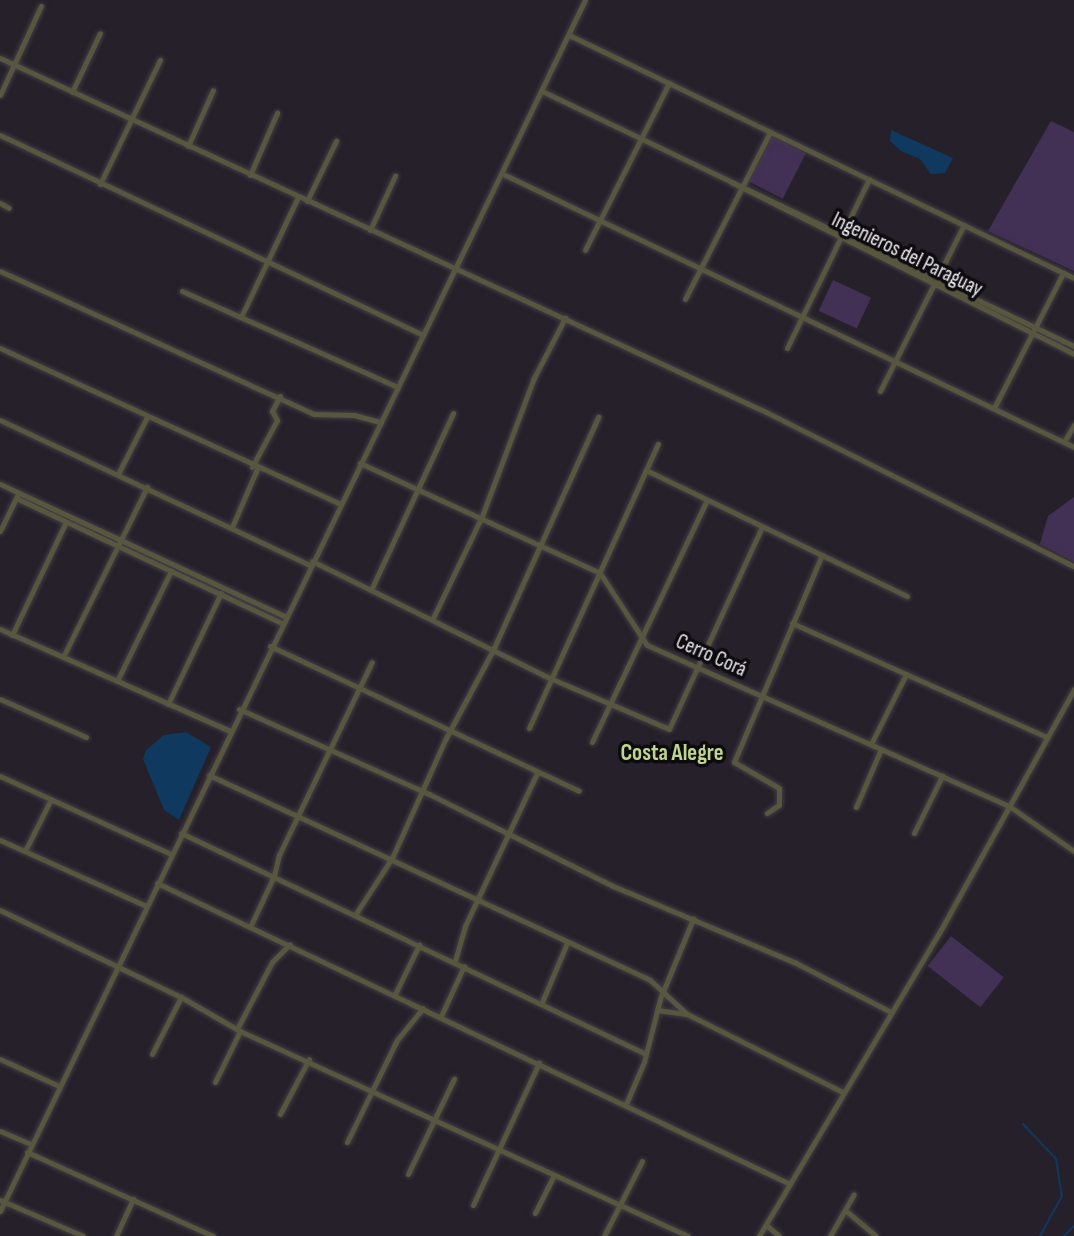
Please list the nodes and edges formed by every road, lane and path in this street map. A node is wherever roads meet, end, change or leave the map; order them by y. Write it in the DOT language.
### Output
graph roads {
  1 [pos="585,0"];
  2 [pos="41,6"];
  3 [pos="100,33"];
  4 [pos="569,35"];
  5 [pos="0,58"];
  6 [pos="160,60"];
  7 [pos="15,65"];
  8 [pos="669,83"];
  9 [pos="213,90"];
  10 [pos="542,91"];
  11 [pos="72,92"];
  12 [pos="0,95"];
  13 [pos="276,113"];
  14 [pos="134,121"];
  15 [pos="770,132"];
  16 [pos="0,135"];
  17 [pos="642,139"];
  18 [pos="336,141"];
  19 [pos="188,146"];
  20 [pos="503,174"];
  21 [pos="250,175"];
  22 [pos="395,176"];
  23 [pos="869,179"];
  24 [pos="100,184"];
  25 [pos="742,187"];
  26 [pos="298,197"];
  27 [pos="307,201"];
  28 [pos="0,203"];
  29 [pos="9,208"];
  30 [pos="601,220"];
  31 [pos="964,225"];
  32 [pos="370,230"];
  33 [pos="841,236"];
  34 [pos="585,250"];
  35 [pos="267,262"];
  36 [pos="701,267"];
  37 [pos="457,270"];
  38 [pos="0,271"];
  39 [pos="1063,273"];
  40 [pos="1074,278"];
  41 [pos="936,282"];
  42 [pos="182,291"];
  43 [pos="685,299"];
  44 [pos="803,315"];
  45 [pos="241,317"];
  46 [pos="565,318"];
  47 [pos="1033,330"];
  48 [pos="423,335"];
  49 [pos="1074,346"];
  50 [pos="0,348"];
  51 [pos="787,348"];
  52 [pos="1074,354"];
  53 [pos="896,360"];
  54 [pos="398,387"];
  55 [pos="880,391"];
  56 [pos="280,396"];
  57 [pos="994,408"];
  58 [pos="453,413"];
  59 [pos="598,416"];
  60 [pos="147,417"];
  61 [pos="0,420"];
  62 [pos="380,422"];
  63 [pos="1074,425"];
  64 [pos="1064,442"];
  65 [pos="658,444"];
  66 [pos="1073,445"];
  67 [pos="360,463"];
  68 [pos="254,468"];
  69 [pos="646,470"];
  70 [pos="118,474"];
  71 [pos="0,484"];
  72 [pos="147,487"];
  73 [pos="420,489"];
  74 [pos="17,495"];
  75 [pos="707,500"];
  76 [pos="340,504"];
  77 [pos="482,516"];
  78 [pos="66,522"];
  79 [pos="232,527"];
  80 [pos="762,527"];
  81 [pos="0,531"];
  82 [pos="119,543"];
  83 [pos="541,543"];
  84 [pos="822,555"];
  85 [pos="311,563"];
  86 [pos="1074,566"];
  87 [pos="170,571"];
  88 [pos="600,573"];
  89 [pos="371,590"];
  90 [pos="222,591"];
  91 [pos="907,596"];
  92 [pos="285,616"];
  93 [pos="432,620"];
  94 [pos="282,623"];
  95 [pos="792,623"];
  96 [pos="0,629"];
  97 [pos="12,635"];
  98 [pos="641,639"];
  99 [pos="270,646"];
  100 [pos="493,650"];
  101 [pos="62,657"];
  102 [pos="372,663"];
  103 [pos="698,668"];
  104 [pos="906,674"];
  105 [pos="552,679"];
  106 [pos="117,681"];
  107 [pos="360,688"];
  108 [pos="1074,691"];
  109 [pos="760,695"];
  110 [pos="0,699"];
  111 [pos="610,702"];
  112 [pos="168,704"];
  113 [pos="239,709"];
  114 [pos="529,728"];
  115 [pos="450,730"];
  116 [pos="230,731"];
  117 [pos="86,737"];
  118 [pos="1047,737"];
  119 [pos="592,741"];
  120 [pos="871,744"];
  121 [pos="881,749"];
  122 [pos="330,750"];
  123 [pos="209,775"];
  124 [pos="536,775"];
  125 [pos="0,776"];
  126 [pos="942,776"];
  127 [pos="422,791"];
  128 [pos="579,791"];
  129 [pos="51,799"];
  130 [pos="1009,806"];
  131 [pos="856,807"];
  132 [pos="767,813"];
  133 [pos="300,814"];
  134 [pos="181,833"];
  135 [pos="511,833"];
  136 [pos="914,833"];
  137 [pos="0,840"];
  138 [pos="1074,851"];
  139 [pos="25,852"];
  140 [pos="171,854"];
  141 [pos="392,858"];
  142 [pos="274,876"];
  143 [pos="157,883"];
  144 [pos="477,902"];
  145 [pos="146,906"];
  146 [pos="0,910"];
  147 [pos="355,915"];
  148 [pos="694,919"];
  149 [pos="251,925"];
  150 [pos="568,943"];
  151 [pos="290,944"];
  152 [pos="419,945"];
  153 [pos="455,961"];
  154 [pos="117,966"];
  155 [pos="464,966"];
  156 [pos="665,993"];
  157 [pos="395,994"];
  158 [pos="181,997"];
  159 [pos="542,1002"];
  160 [pos="423,1007"];
  161 [pos="657,1010"];
  162 [pos="891,1012"];
  163 [pos="687,1014"];
  164 [pos="440,1016"];
  165 [pos="239,1030"];
  166 [pos="645,1053"];
  167 [pos="152,1054"];
  168 [pos="0,1059"];
  169 [pos="309,1059"];
  170 [pos="539,1063"];
  171 [pos="454,1079"];
  172 [pos="215,1082"];
  173 [pos="59,1086"];
  174 [pos="373,1090"];
  175 [pos="843,1092"];
  176 [pos="626,1104"];
  177 [pos="280,1114"];
  178 [pos="436,1121"];
  179 [pos="0,1131"];
  180 [pos="347,1142"];
  181 [pos="31,1144"];
  182 [pos="500,1150"];
  183 [pos="27,1152"];
  184 [pos="642,1161"];
  185 [pos="408,1174"];
  186 [pos="554,1175"];
  187 [pos="790,1184"];
  188 [pos="855,1194"];
  189 [pos="133,1199"];
  190 [pos="2,1200"];
  191 [pos="473,1205"];
  192 [pos="620,1205"];
  193 [pos="845,1210"];
  194 [pos="0,1211"];
  195 [pos="535,1213"];
  196 [pos="766,1225"];
  197 [pos="83,1236"];
  198 [pos="116,1236"];
  199 [pos="213,1236"];
  200 [pos="604,1236"];
  201 [pos="686,1236"];
  202 [pos="759,1236"];
  203 [pos="779,1236"];
  204 [pos="830,1236"];
  205 [pos="876,1236"];
  1 -- 4 [label="street"];
  2 -- 7 [label="street"];
  3 -- 11 [label="street"];
  4 -- 8 [label="street"];
  4 -- 10 [label="street"];
  5 -- 7 [label="street"];
  6 -- 14 [label="street"];
  7 -- 11 [label="street"];
  7 -- 12 [label="street"];
  8 -- 15 [label="street"];
  8 -- 17 [label="street"];
  9 -- 19 [label="street"];
  10 -- 17 [label="street, Ingenieros del Paraguay"];
  10 -- 20 [label="street"];
  11 -- 14 [label="street"];
  13 -- 21 [label="street"];
  14 -- 19 [label="street"];
  14 -- 24 [label="street"];
  15 -- 23 [label="street"];
  15 -- 25 [label="street"];
  16 -- 24 [label="street"];
  17 -- 25 [label="street, Ingenieros del Paraguay"];
  17 -- 30 [label="street"];
  18 -- 27 [label="street"];
  19 -- 21 [label="street"];
  20 -- 30 [label="street"];
  20 -- 37 [label="street"];
  21 -- 26 [label="street"];
  22 -- 32 [label="street"];
  23 -- 31 [label="street"];
  23 -- 33 [label="street"];
  24 -- 35 [label="street"];
  25 -- 33 [label="street, Ingenieros del Paraguay"];
  25 -- 36 [label="street"];
  26 -- 27 [label="street"];
  26 -- 35 [label="street"];
  27 -- 32 [label="street"];
  28 -- 29 [label="street"];
  30 -- 34 [label="street"];
  30 -- 36 [label="street"];
  31 -- 39 [label="street"];
  31 -- 41 [label="street"];
  32 -- 37 [label="street"];
  33 -- 41 [label="street, Ingenieros del Paraguay"];
  33 -- 44 [label="street"];
  35 -- 45 [label="street"];
  35 -- 48 [label="street"];
  36 -- 43 [label="street"];
  36 -- 44 [label="street"];
  37 -- 46 [label="street"];
  37 -- 48 [label="street"];
  38 -- 56 [label="street"];
  39 -- 40 [label="street"];
  39 -- 47 [label="street"];
  41 -- 47 [label="street, Ingenieros del Paraguay"];
  41 -- 53 [label="street"];
  42 -- 45 [label="street"];
  44 -- 51 [label="street"];
  44 -- 53 [label="street"];
  45 -- 54 [label="street"];
  46 -- 77 [label="street"];
  46 -- 86 [label="street"];
  47 -- 49 [label="street, Ingenieros del Paraguay"];
  47 -- 52 [label="street, Ingenieros del Paraguay"];
  47 -- 57 [label="street"];
  48 -- 54 [label="street"];
  50 -- 60 [label="street"];
  53 -- 55 [label="street"];
  53 -- 57 [label="street"];
  54 -- 62 [label="street"];
  56 -- 62 [label="street"];
  56 -- 68 [label="street"];
  57 -- 64 [label="street"];
  58 -- 73 [label="street"];
  59 -- 83 [label="street"];
  60 -- 68 [label="street"];
  60 -- 70 [label="street"];
  61 -- 70 [label="street"];
  62 -- 67 [label="street"];
  63 -- 64 [label="street"];
  64 -- 66 [label="street"];
  65 -- 69 [label="street"];
  67 -- 73 [label="street"];
  67 -- 76 [label="street"];
  68 -- 76 [label="street"];
  68 -- 79 [label="street"];
  69 -- 75 [label="street"];
  69 -- 88 [label="street"];
  70 -- 72 [label="street"];
  71 -- 74 [label="street"];
  72 -- 79 [label="street"];
  72 -- 82 [label="street"];
  73 -- 77 [label="street"];
  73 -- 89 [label="street"];
  74 -- 78 [label="street"];
  74 -- 81 [label="street"];
  74 -- 82 [label="street"];
  75 -- 80 [label="street"];
  75 -- 98 [label="street"];
  76 -- 85 [label="street"];
  77 -- 83 [label="street"];
  77 -- 93 [label="street"];
  78 -- 82 [label="street"];
  78 -- 97 [label="street"];
  79 -- 85 [label="street"];
  80 -- 84 [label="street"];
  80 -- 103 [label="street"];
  82 -- 87 [label="street"];
  82 -- 90 [label="street"];
  82 -- 101 [label="street"];
  83 -- 88 [label="street"];
  83 -- 100 [label="street"];
  84 -- 91 [label="street"];
  84 -- 95 [label="street"];
  85 -- 89 [label="street"];
  85 -- 92 [label="street"];
  87 -- 90 [label="street"];
  87 -- 106 [label="street"];
  88 -- 98 [label="street"];
  88 -- 105 [label="street"];
  89 -- 93 [label="street"];
  90 -- 92 [label="street"];
  90 -- 94 [label="street"];
  90 -- 112 [label="street"];
  92 -- 94 [label="street"];
  93 -- 100 [label="street"];
  94 -- 99 [label="street"];
  95 -- 104 [label="street"];
  95 -- 109 [label="street"];
  96 -- 97 [label="street"];
  97 -- 101 [label="street"];
  98 -- 103 [label="street, Cerro Corá"];
  98 -- 111 [label="street"];
  99 -- 107 [label="street"];
  99 -- 113 [label="street"];
  100 -- 105 [label="street"];
  100 -- 115 [label="street"];
  101 -- 106 [label="street"];
  102 -- 107 [label="street"];
  103 -- 109 [label="street, Cerro Corá"];
  103 -- 111 [label="street"];
  104 -- 118 [label="street"];
  104 -- 120 [label="street"];
  105 -- 111 [label="street"];
  105 -- 114 [label="street"];
  106 -- 112 [label="street"];
  107 -- 115 [label="street"];
  107 -- 122 [label="street"];
  108 -- 118 [label="street"];
  109 -- 120 [label="street, Cerro Corá"];
  109 -- 132 [label="street"];
  110 -- 117 [label="street"];
  111 -- 119 [label="street"];
  112 -- 116 [label="street"];
  113 -- 116 [label="street"];
  113 -- 122 [label="street"];
  115 -- 124 [label="street"];
  115 -- 127 [label="street"];
  116 -- 123 [label="street"];
  118 -- 130 [label="street"];
  120 -- 121 [label="street, Cerro Corá"];
  121 -- 126 [label="street, Cerro Corá"];
  121 -- 131 [label="street"];
  122 -- 127 [label="street"];
  122 -- 133 [label="street"];
  123 -- 133 [label="street"];
  123 -- 134 [label="street"];
  124 -- 128 [label="street"];
  124 -- 135 [label="street"];
  125 -- 129 [label="street"];
  126 -- 130 [label="street, Cerro Corá"];
  126 -- 136 [label="street"];
  127 -- 135 [label="street"];
  127 -- 141 [label="street"];
  129 -- 139 [label="street"];
  129 -- 140 [label="street"];
  130 -- 138 [label="street, Cerro Corá"];
  130 -- 162 [label="street"];
  133 -- 141 [label="street"];
  133 -- 142 [label="street"];
  134 -- 140 [label="street"];
  134 -- 142 [label="street"];
  135 -- 144 [label="street"];
  135 -- 148 [label="street"];
  137 -- 139 [label="street"];
  139 -- 145 [label="street"];
  140 -- 143 [label="street"];
  141 -- 144 [label="street"];
  141 -- 147 [label="street"];
  142 -- 147 [label="street"];
  142 -- 149 [label="street"];
  143 -- 145 [label="street"];
  143 -- 149 [label="street"];
  144 -- 150 [label="street"];
  144 -- 153 [label="street"];
  145 -- 154 [label="street"];
  146 -- 154 [label="street"];
  147 -- 152 [label="street"];
  148 -- 156 [label="street"];
  148 -- 162 [label="street"];
  149 -- 151 [label="street"];
  150 -- 156 [label="street"];
  150 -- 159 [label="street"];
  151 -- 157 [label="street"];
  151 -- 165 [label="street"];
  152 -- 153 [label="street"];
  152 -- 157 [label="street"];
  153 -- 155 [label="street"];
  154 -- 158 [label="street"];
  154 -- 173 [label="street"];
  155 -- 159 [label="street"];
  155 -- 164 [label="street"];
  156 -- 161 [label="street"];
  156 -- 163 [label="street"];
  157 -- 160 [label="street"];
  158 -- 165 [label="street"];
  158 -- 167 [label="street"];
  159 -- 166 [label="street"];
  160 -- 164 [label="street"];
  160 -- 174 [label="street"];
  161 -- 163 [label="street"];
  161 -- 166 [label="street"];
  162 -- 175 [label="street"];
  163 -- 175 [label="street"];
  164 -- 170 [label="street"];
  165 -- 169 [label="street"];
  165 -- 172 [label="street"];
  166 -- 176 [label="street"];
  168 -- 173 [label="street"];
  169 -- 174 [label="street"];
  169 -- 177 [label="street"];
  170 -- 176 [label="street"];
  170 -- 182 [label="street"];
  171 -- 178 [label="street"];
  173 -- 181 [label="street"];
  174 -- 178 [label="street"];
  174 -- 180 [label="street"];
  175 -- 187 [label="street"];
  176 -- 187 [label="street"];
  178 -- 182 [label="street"];
  178 -- 185 [label="street"];
  179 -- 181 [label="street"];
  181 -- 183 [label="street"];
  182 -- 186 [label="street"];
  182 -- 191 [label="street"];
  183 -- 189 [label="street"];
  183 -- 190 [label="street"];
  184 -- 192 [label="street"];
  186 -- 192 [label="street"];
  186 -- 195 [label="street"];
  187 -- 196 [label="street"];
  188 -- 193 [label="street"];
  189 -- 198 [label="street"];
  189 -- 199 [label="street"];
  190 -- 194 [label="street"];
  190 -- 197 [label="street"];
  192 -- 200 [label="street"];
  192 -- 201 [label="street"];
  193 -- 204 [label="street"];
  193 -- 205 [label="street"];
  196 -- 202 [label="street"];
  196 -- 203 [label="street"];
}
